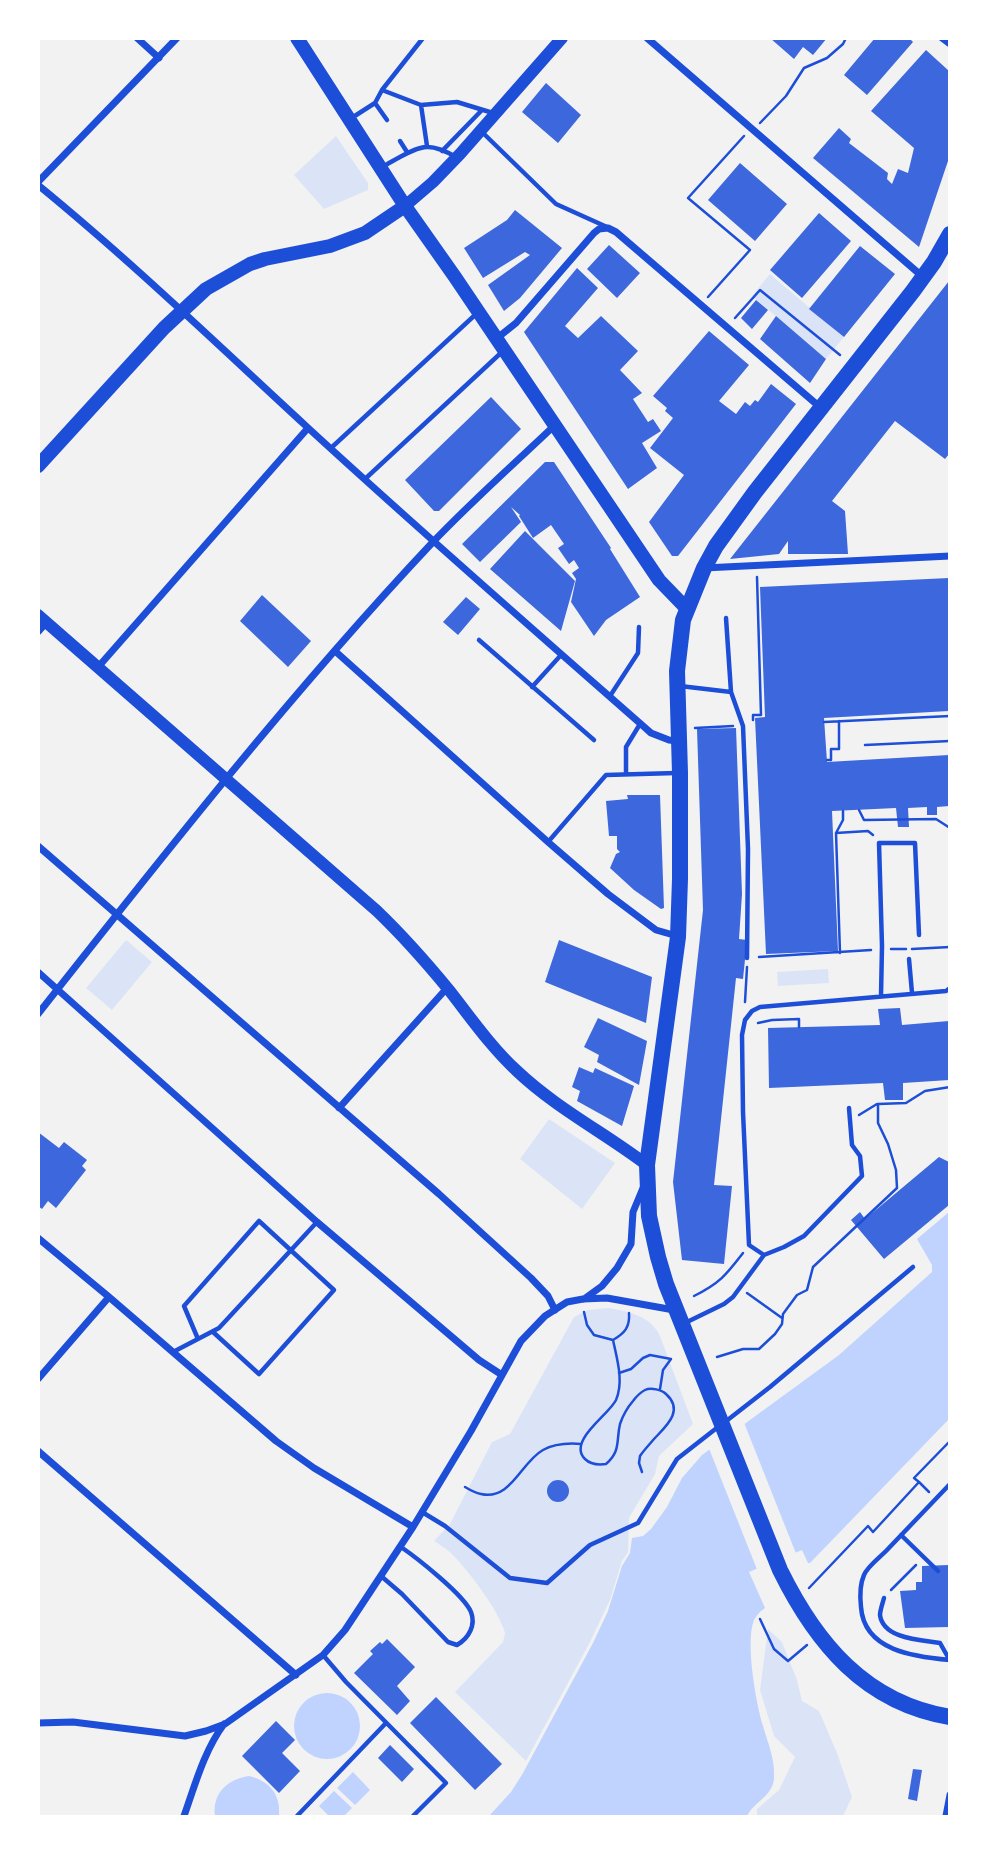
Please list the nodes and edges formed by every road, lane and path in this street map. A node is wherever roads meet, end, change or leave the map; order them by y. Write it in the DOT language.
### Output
graph roads {
  1 [pos="137,38"];
  2 [pos="177,38"];
  3 [pos="297,38"];
  4 [pos="423,38"];
  5 [pos="562,38"];
  6 [pos="647,38"];
  7 [pos="846,38"];
  8 [pos="942,38"];
  9 [pos="950,44"];
  10 [pos="159,58"];
  11 [pos="382,90"];
  12 [pos="375,103"];
  13 [pos="421,105"];
  14 [pos="482,110"];
  15 [pos="496,114"];
  16 [pos="349,119"];
  17 [pos="387,120"];
  18 [pos="752,130"];
  19 [pos="481,132"];
  20 [pos="400,141"];
  21 [pos="427,146"];
  22 [pos="442,150"];
  23 [pos="408,153"];
  24 [pos="457,158"];
  25 [pos="380,168"];
  26 [pos="38,183"];
  27 [pos="405,206"];
  28 [pos="608,228"];
  29 [pos="949,236"];
  30 [pos="923,277"];
  31 [pos="702,307"];
  32 [pos="181,310"];
  33 [pos="479,312"];
  34 [pos="726,328"];
  35 [pos="500,344"];
  36 [pos="854,366"];
  37 [pos="821,408"];
  38 [pos="555,425"];
  39 [pos="308,428"];
  40 [pos="331,448"];
  41 [pos="38,466"];
  42 [pos="365,479"];
  43 [pos="434,541"];
  44 [pos="950,556"];
  45 [pos="756,565"];
  46 [pos="704,568"];
  47 [pos="687,609"];
  48 [pos="726,618"];
  49 [pos="41,623"];
  50 [pos="639,627"];
  51 [pos="479,640"];
  52 [pos="335,651"];
  53 [pos="562,654"];
  54 [pos="99,666"];
  55 [pos="679,686"];
  56 [pos="532,687"];
  57 [pos="731,692"];
  58 [pos="610,696"];
  59 [pos="950,716"];
  60 [pos="839,721"];
  61 [pos="824,722"];
  62 [pos="640,723"];
  63 [pos="743,726"];
  64 [pos="695,727"];
  65 [pos="594,740"];
  66 [pos="678,741"];
  67 [pos="950,741"];
  68 [pos="865,745"];
  69 [pos="827,760"];
  70 [pos="680,773"];
  71 [pos="626,774"];
  72 [pos="227,778"];
  73 [pos="859,810"];
  74 [pos="843,811"];
  75 [pos="950,828"];
  76 [pos="836,833"];
  77 [pos="548,842"];
  78 [pos="879,843"];
  79 [pos="38,846"];
  80 [pos="117,915"];
  81 [pos="919,935"];
  82 [pos="678,937"];
  83 [pos="950,947"];
  84 [pos="882,950"];
  85 [pos="840,953"];
  86 [pos="747,958"];
  87 [pos="909,959"];
  88 [pos="38,972"];
  89 [pos="447,988"];
  90 [pos="950,988"];
  91 [pos="58,989"];
  92 [pos="912,993"];
  93 [pos="881,996"];
  94 [pos="745,1000"];
  95 [pos="38,1014"];
  96 [pos="744,1026"];
  97 [pos="799,1027"];
  98 [pos="950,1087"];
  99 [pos="878,1104"];
  100 [pos="339,1108"];
  101 [pos="849,1108"];
  102 [pos="850,1120"];
  103 [pos="647,1172"];
  104 [pos="317,1222"];
  105 [pos="38,1238"];
  106 [pos="749,1245"];
  107 [pos="290,1250"];
  108 [pos="764,1255"];
  109 [pos="913,1267"];
  110 [pos="740,1288"];
  111 [pos="694,1296"];
  112 [pos="109,1297"];
  113 [pos="583,1299"];
  114 [pos="583,1309"];
  115 [pos="629,1309"];
  116 [pos="555,1310"];
  117 [pos="679,1317"];
  118 [pos="783,1319"];
  119 [pos="213,1332"];
  120 [pos="198,1339"];
  121 [pos="613,1340"];
  122 [pos="173,1352"];
  123 [pos="717,1357"];
  124 [pos="619,1373"];
  125 [pos="502,1375"];
  126 [pos="38,1378"];
  127 [pos="660,1389"];
  128 [pos="950,1441"];
  129 [pos="582,1444"];
  130 [pos="39,1452"];
  131 [pos="642,1472"];
  132 [pos="950,1484"];
  133 [pos="465,1488"];
  134 [pos="422,1512"];
  135 [pos="414,1527"];
  136 [pos="901,1535"];
  137 [pos="401,1547"];
  138 [pos="920,1562"];
  139 [pos="938,1571"];
  140 [pos="381,1576"];
  141 [pos="809,1588"];
  142 [pos="884,1598"];
  143 [pos="760,1619"];
  144 [pos="807,1645"];
  145 [pos="323,1655"];
  146 [pos="950,1660"];
  147 [pos="296,1675"];
  148 [pos="950,1717"];
  149 [pos="38,1723"];
  150 [pos="386,1723"];
  151 [pos="225,1724"];
  152 [pos="950,1795"];
  153 [pos="184,1816"];
  154 [pos="297,1816"];
  155 [pos="413,1816"];
  156 [pos="946,1816"];
  1 -- 10 [label="street"];
  2 -- 10 [label="street"];
  3 -- 16 [label="main road"];
  4 -- 11 [label="lane"];
  5 -- 15 [label="street"];
  6 -- 18 [label="street"];
  7 -- 18 [label="path"];
  8 -- 9 [label="street"];
  10 -- 26 [label="street"];
  11 -- 12 [label="lane"];
  11 -- 13 [label="lane"];
  12 -- 16 [label="lane"];
  12 -- 17 [label="lane"];
  13 -- 14 [label="lane"];
  13 -- 21 [label="lane"];
  14 -- 15 [label="lane"];
  14 -- 22 [label="lane"];
  15 -- 19 [label="street"];
  16 -- 25 [label="main road"];
  18 -- 30 [label="street"];
  18 -- 31 [label="path"];
  19 -- 24 [label="street"];
  19 -- 28 [label="lane"];
  20 -- 23 [label="lane"];
  21 -- 22 [label="lane"];
  21 -- 23 [label="lane"];
  22 -- 24 [label="lane"];
  23 -- 25 [label="lane"];
  24 -- 27 [label="street"];
  25 -- 27 [label="main road"];
  26 -- 32 [label="street"];
  27 -- 32 [label="main road"];
  27 -- 33 [label="main road"];
  28 -- 31 [label="street"];
  28 -- 35 [label="street"];
  29 -- 30 [label="main road"];
  30 -- 36 [label="main road"];
  31 -- 34 [label="street"];
  32 -- 39 [label="street"];
  32 -- 41 [label="main road"];
  33 -- 35 [label="main road"];
  33 -- 40 [label="lane"];
  34 -- 36 [label="path"];
  34 -- 37 [label="street"];
  35 -- 38 [label="main road"];
  35 -- 42 [label="lane"];
  36 -- 37 [label="main road"];
  37 -- 46 [label="main road"];
  38 -- 43 [label="street"];
  38 -- 47 [label="main road"];
  39 -- 40 [label="street"];
  39 -- 54 [label="street"];
  40 -- 42 [label="street"];
  42 -- 43 [label="street"];
  43 -- 52 [label="street"];
  43 -- 53 [label="street"];
  44 -- 45 [label="street"];
  45 -- 46 [label="street"];
  45 -- 63 [label="path"];
  46 -- 47 [label="main road"];
  47 -- 55 [label="main road"];
  48 -- 57 [label="lane"];
  49 -- 54 [label="street"];
  50 -- 58 [label="lane"];
  51 -- 56 [label="lane"];
  52 -- 72 [label="street"];
  52 -- 77 [label="street"];
  53 -- 56 [label="lane"];
  53 -- 58 [label="street"];
  54 -- 72 [label="street"];
  55 -- 57 [label="lane"];
  55 -- 66 [label="main road"];
  56 -- 65 [label="lane"];
  57 -- 63 [label="lane"];
  58 -- 62 [label="street"];
  59 -- 60 [label="path"];
  60 -- 61 [label="path"];
  60 -- 69 [label="path"];
  62 -- 66 [label="street"];
  62 -- 71 [label="lane"];
  63 -- 64 [label="path"];
  63 -- 86 [label="lane"];
  66 -- 70 [label="main road"];
  67 -- 68 [label="path"];
  70 -- 71 [label="lane"];
  70 -- 82 [label="main road"];
  71 -- 77 [label="lane"];
  72 -- 80 [label="street"];
  72 -- 89 [label="street"];
  73 -- 75 [label="path"];
  74 -- 76 [label="path"];
  76 -- 78 [label="path"];
  76 -- 85 [label="path"];
  77 -- 82 [label="street"];
  78 -- 81 [label="lane"];
  78 -- 84 [label="lane"];
  79 -- 80 [label="street"];
  80 -- 91 [label="street"];
  80 -- 100 [label="street"];
  82 -- 103 [label="main road"];
  83 -- 84 [label="path"];
  84 -- 85 [label="path"];
  84 -- 93 [label="lane"];
  85 -- 86 [label="path"];
  86 -- 94 [label="path"];
  87 -- 92 [label="lane"];
  88 -- 91 [label="street"];
  89 -- 100 [label="street"];
  89 -- 103 [label="street"];
  90 -- 92 [label="lane"];
  91 -- 95 [label="street"];
  91 -- 104 [label="street"];
  92 -- 93 [label="lane"];
  93 -- 96 [label="lane"];
  96 -- 97 [label="path"];
  96 -- 106 [label="lane"];
  98 -- 99 [label="path"];
  99 -- 102 [label="path"];
  99 -- 118 [label="path"];
  100 -- 116 [label="street"];
  101 -- 102 [label="lane"];
  102 -- 108 [label="lane"];
  103 -- 113 [label="street"];
  103 -- 117 [label="main road"];
  104 -- 107 [label="lane"];
  104 -- 125 [label="street"];
  105 -- 112 [label="street"];
  106 -- 108 [label="lane"];
  106 -- 111 [label="path"];
  107 -- 119 [label="lane"];
  107 -- 119 [label="lane"];
  107 -- 120 [label="lane"];
  108 -- 110 [label="lane"];
  109 -- 134 [label="lane"];
  110 -- 117 [label="lane"];
  110 -- 118 [label="path"];
  112 -- 122 [label="street"];
  112 -- 126 [label="street"];
  113 -- 116 [label="street"];
  113 -- 117 [label="street"];
  114 -- 121 [label="path"];
  115 -- 121 [label="path"];
  116 -- 125 [label="street"];
  117 -- 148 [label="main road"];
  118 -- 123 [label="path"];
  119 -- 120 [label="lane"];
  120 -- 122 [label="lane"];
  121 -- 124 [label="path"];
  122 -- 135 [label="street"];
  124 -- 127 [label="path"];
  124 -- 129 [label="path"];
  125 -- 134 [label="street"];
  128 -- 141 [label="path"];
  129 -- 131 [label="path"];
  129 -- 133 [label="path"];
  130 -- 147 [label="street"];
  132 -- 136 [label="lane"];
  134 -- 135 [label="street"];
  135 -- 137 [label="street"];
  136 -- 139 [label="lane"];
  136 -- 146 [label="lane"];
  137 -- 140 [label="street"];
  137 -- 140 [label="lane"];
  138 -- 142 [label="path"];
  140 -- 145 [label="street"];
  142 -- 146 [label="lane"];
  143 -- 144 [label="path"];
  145 -- 147 [label="street"];
  145 -- 150 [label="lane"];
  147 -- 151 [label="street"];
  149 -- 151 [label="street"];
  150 -- 154 [label="lane"];
  150 -- 155 [label="lane"];
  151 -- 153 [label="street"];
  152 -- 156 [label="street"];
}
